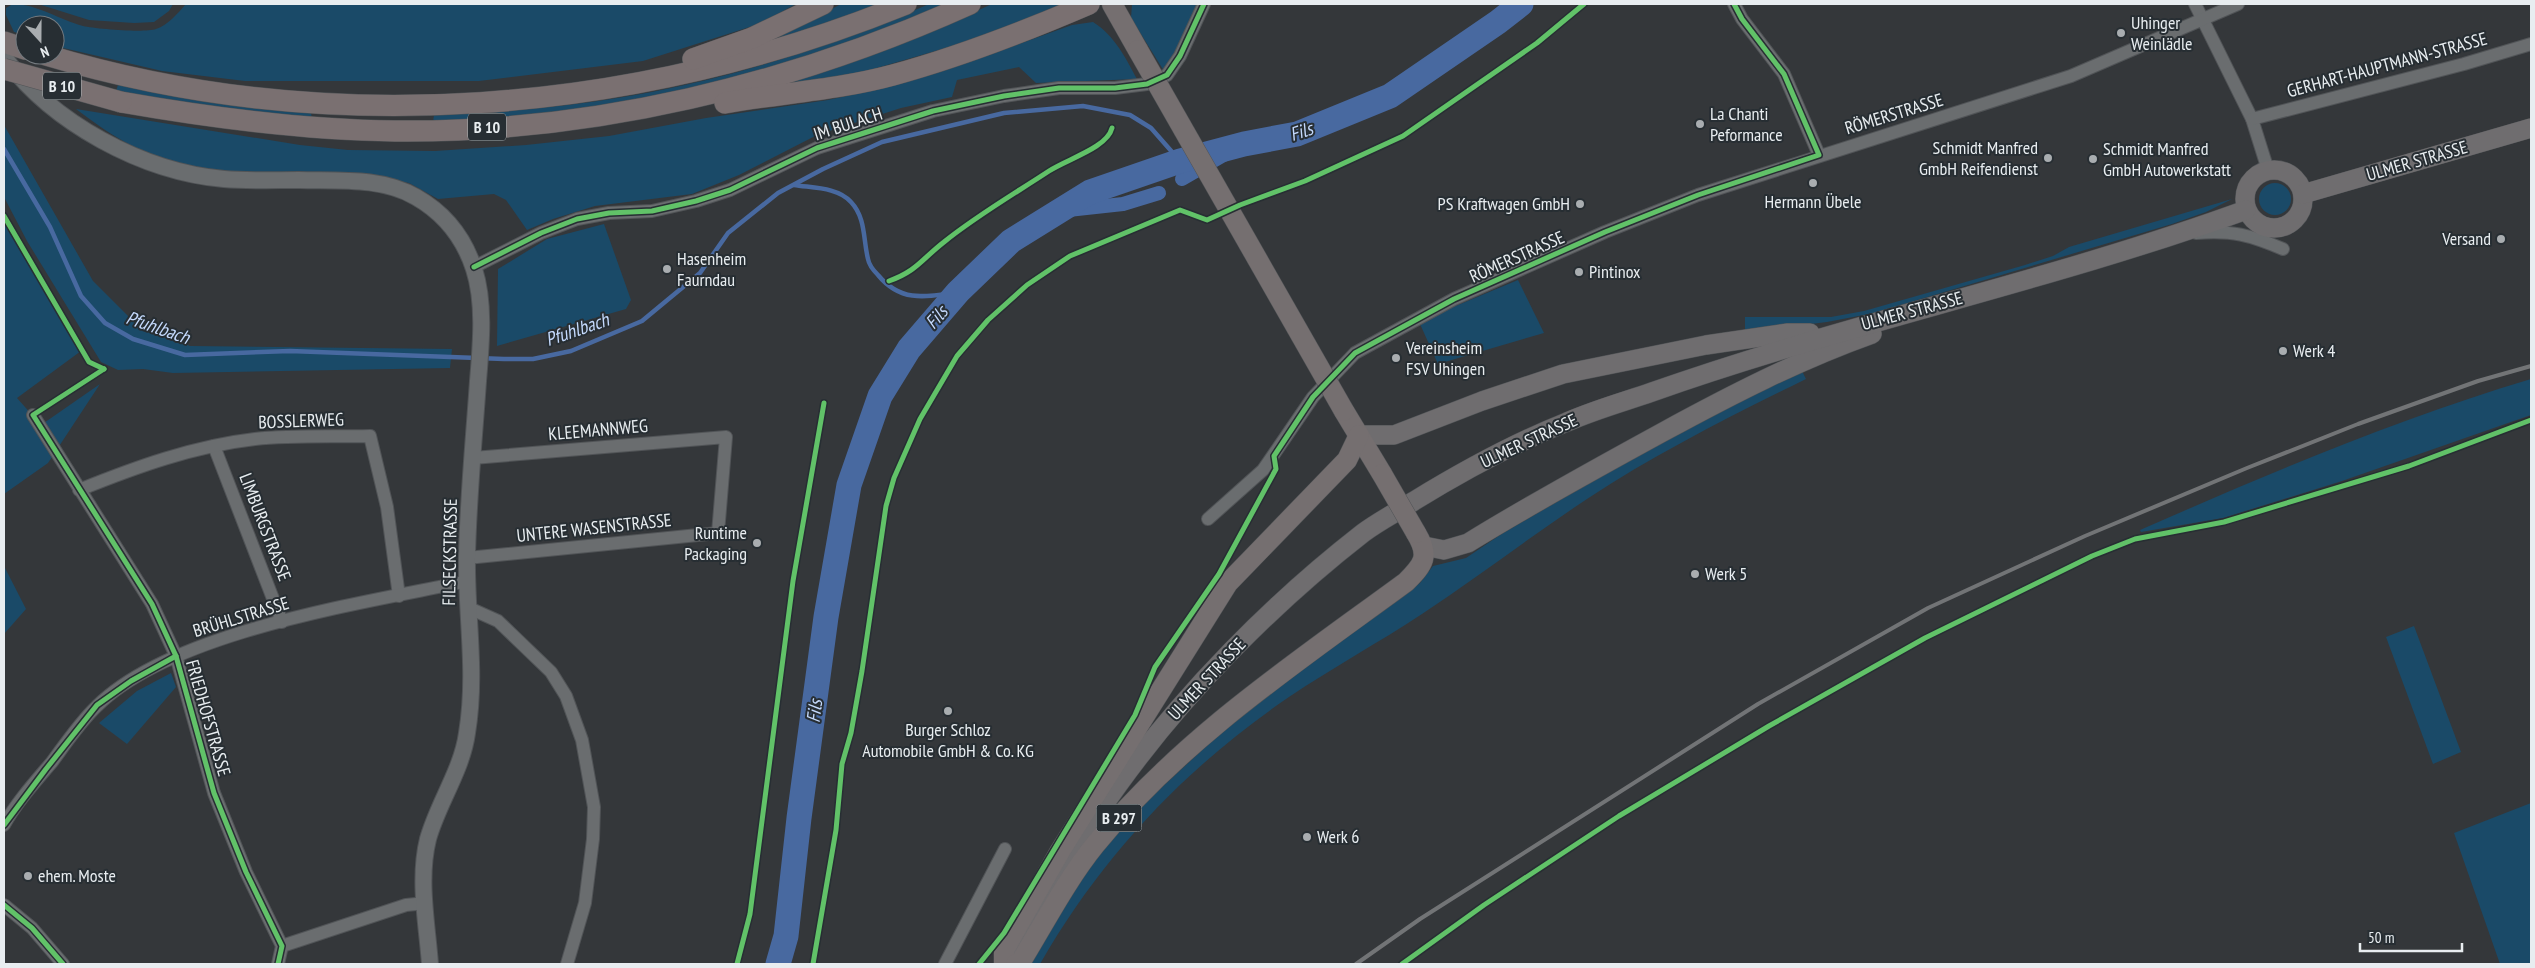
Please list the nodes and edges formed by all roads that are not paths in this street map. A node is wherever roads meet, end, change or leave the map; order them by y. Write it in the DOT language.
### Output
graph roads {
  1 [pos="824,4"];
  2 [pos="906,4"];
  3 [pos="970,4"];
  4 [pos="1089,4"];
  5 [pos="1112,4"];
  6 [pos="1204,4"];
  7 [pos="2195,4"];
  8 [pos="2238,4"];
  9 [pos="1734,6"];
  10 [pos="2202,19"];
  11 [pos="2531,44"];
  12 [pos="4,57"];
  13 [pos="65,60"];
  14 [pos="4,69"];
  15 [pos="645,82"];
  16 [pos="670,103"];
  17 [pos="2252,119"];
  18 [pos="2531,128"];
  19 [pos="1819,155"];
  20 [pos="2268,170"];
  21 [pos="2302,194"];
  22 [pos="2246,210"];
  23 [pos="2179,234"];
  24 [pos="2283,249"];
  25 [pos="474,267"];
  26 [pos="1915,310"];
  27 [pos="1832,333"];
  28 [pos="33,415"];
  29 [pos="1358,435"];
  30 [pos="726,437"];
  31 [pos="214,446"];
  32 [pos="473,458"];
  33 [pos="79,490"];
  34 [pos="1208,519"];
  35 [pos="1420,540"];
  36 [pos="467,558"];
  37 [pos="468,581"];
  38 [pos="399,596"];
  39 [pos="469,608"];
  40 [pos="282,622"];
  41 [pos="176,656"];
  42 [pos="4,826"];
  43 [pos="1005,849"];
  44 [pos="426,903"];
  45 [pos="4,905"];
  46 [pos="282,946"];
  47 [pos="63,964"];
  48 [pos="278,964"];
  49 [pos="430,964"];
  50 [pos="567,964"];
  51 [pos="945,964"];
  52 [pos="1006,964"];
  53 [pos="1016,964"];
  1 -- 15 [label="highway, B 10"];
  2 -- 15 [label="highway, B 10"];
  3 -- 16 [label="highway, B 10"];
  4 -- 16 [label="highway"];
  5 -- 29 [label="main road, bridge"];
  6 -- 25 [label="street, IM BULACH"];
  7 -- 10 [label="street"];
  8 -- 10 [label="street, RÖMERSTRASSE"];
  9 -- 19 [label="street"];
  10 -- 17 [label="street"];
  10 -- 19 [label="street, RÖMERSTRASSE"];
  11 -- 17 [label="street, GERHART-HAUPTMANN-STRASSE"];
  12 -- 25 [label="street, FILSECKSTRASSE"];
  13 -- 15 [label="highway, B 10"];
  14 -- 16 [label="highway, B 10, bridge"];
  17 -- 20 [label="street"];
  18 -- 21 [label="main road, ULMER STRASSE"];
  19 -- 34 [label="street, RÖMERSTRASSE"];
  20 -- 21 [label="main road"];
  20 -- 22 [label="main road"];
  21 -- 22 [label="main road"];
  22 -- 23 [label="main road, ULMER STRASSE"];
  23 -- 24 [label="street"];
  23 -- 26 [label="main road, ULMER STRASSE"];
  25 -- 32 [label="street, FILSECKSTRASSE"];
  26 -- 27 [label="main road, ULMER STRASSE"];
  26 -- 35 [label="main road"];
  27 -- 29 [label="main road"];
  27 -- 52 [label="main road, ULMER STRASSE"];
  28 -- 33 [label="street, FRIEDHOFSTRASSE"];
  29 -- 35 [label="main road, bridge"];
  29 -- 52 [label="main road, B 297"];
  30 -- 32 [label="street, KLEEMANNWEG"];
  30 -- 36 [label="street, UNTERE WASENSTRASSE"];
  31 -- 33 [label="street, BOSSLERWEG"];
  31 -- 38 [label="street, BOSSLERWEG"];
  31 -- 40 [label="street, LIMBURGSTRASSE"];
  32 -- 36 [label="street, FILSECKSTRASSE"];
  33 -- 41 [label="street, FRIEDHOFSTRASSE"];
  35 -- 53 [label="main road, B 297"];
  36 -- 37 [label="street, FILSECKSTRASSE"];
  37 -- 38 [label="street, BRÜHLSTRASSE"];
  37 -- 39 [label="street, FILSECKSTRASSE"];
  38 -- 40 [label="street, BRÜHLSTRASSE"];
  39 -- 44 [label="street, FILSECKSTRASSE"];
  39 -- 50 [label="street"];
  40 -- 41 [label="street, BRÜHLSTRASSE"];
  41 -- 42 [label="street, BRÜHLSTRASSE"];
  41 -- 46 [label="street, FRIEDHOFSTRASSE"];
  43 -- 51 [label="street"];
  44 -- 46 [label="street"];
  44 -- 49 [label="street, FILSECKSTRASSE"];
  45 -- 47 [label="street"];
  46 -- 48 [label="street"];
}
